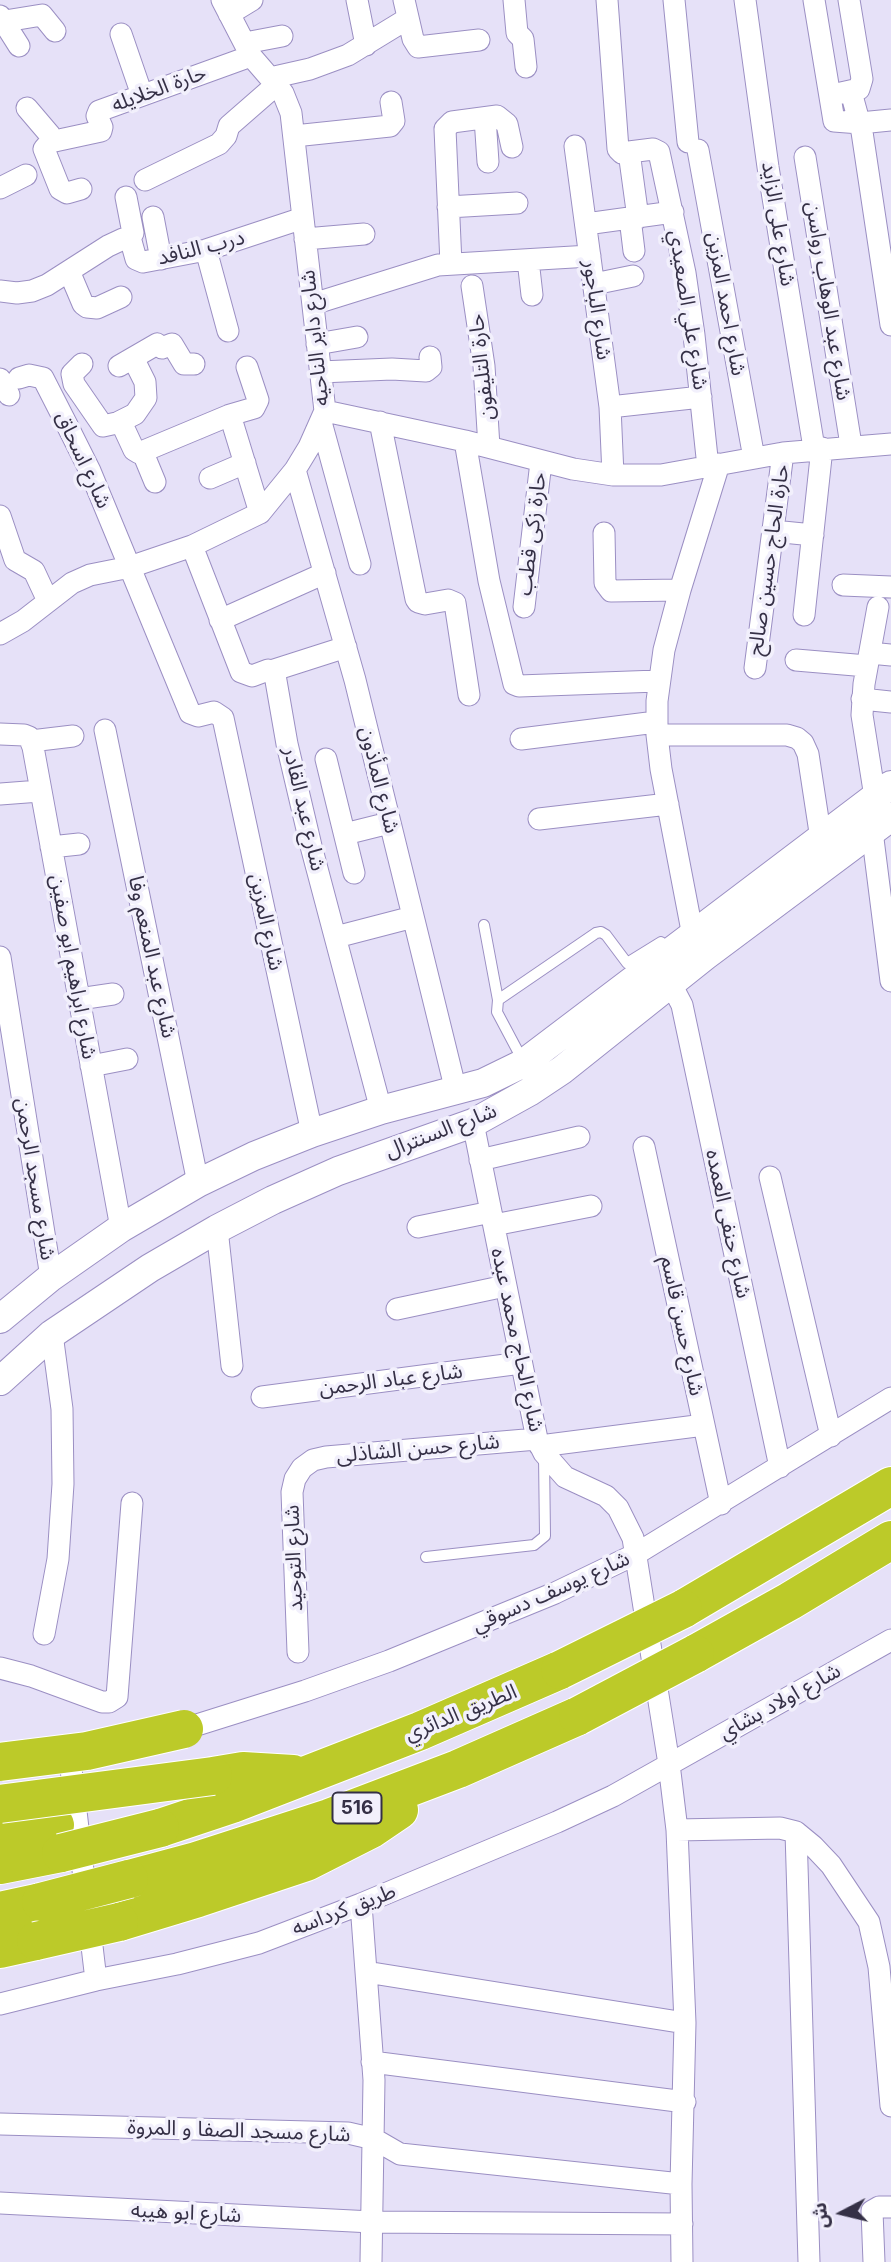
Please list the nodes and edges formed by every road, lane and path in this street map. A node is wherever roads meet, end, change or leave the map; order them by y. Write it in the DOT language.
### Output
graph roads {
  1 [pos="252,0"];
  2 [pos="357,0"];
  3 [pos="514,0"];
  4 [pos="607,0"];
  5 [pos="674,0"];
  6 [pos="745,0"];
  7 [pos="814,0"];
  8 [pos="849,0"];
  9 [pos="225,7"];
  10 [pos="405,10"];
  11 [pos="1,20"];
  12 [pos="55,31"];
  13 [pos="121,34"];
  14 [pos="282,36"];
  15 [pos="479,40"];
  16 [pos="366,45"];
  17 [pos="19,46"];
  18 [pos="248,49"];
  19 [pos="526,68"];
  20 [pos="273,82"];
  21 [pos="851,92"];
  22 [pos="142,94"];
  23 [pos="828,94"];
  24 [pos="391,102"];
  25 [pos="27,108"];
  26 [pos="485,118"];
  27 [pos="891,120"];
  28 [pos="860,123"];
  29 [pos="294,136"];
  30 [pos="50,142"];
  31 [pos="576,146"];
  32 [pos="512,147"];
  33 [pos="629,152"];
  34 [pos="805,157"];
  35 [pos="488,162"];
  36 [pos="26,175"];
  37 [pos="145,180"];
  38 [pos="0,188"];
  39 [pos="80,189"];
  40 [pos="126,197"];
  41 [pos="517,203"];
  42 [pos="449,207"];
  43 [pos="673,212"];
  44 [pos="153,216"];
  45 [pos="634,218"];
  46 [pos="586,224"];
  47 [pos="304,229"];
  48 [pos="364,234"];
  49 [pos="129,240"];
  50 [pos="206,250"];
  51 [pos="634,251"];
  52 [pos="590,256"];
  53 [pos="161,259"];
  54 [pos="528,260"];
  55 [pos="451,264"];
  56 [pos="69,271"];
  57 [pos="633,276"];
  58 [pos="594,284"];
  59 [pos="472,286"];
  60 [pos="0,292"];
  61 [pos="532,295"];
  62 [pos="121,297"];
  63 [pos="313,304"];
  64 [pos="891,326"];
  65 [pos="228,331"];
  66 [pos="357,337"];
  67 [pos="317,344"];
  68 [pos="429,357"];
  69 [pos="194,364"];
  70 [pos="82,365"];
  71 [pos="247,367"];
  72 [pos="320,372"];
  73 [pos="9,384"];
  74 [pos="701,397"];
  75 [pos="610,407"];
  76 [pos="230,415"];
  77 [pos="323,416"];
  78 [pos="119,422"];
  79 [pos="380,422"];
  80 [pos="465,441"];
  81 [pos="891,444"];
  82 [pos="851,445"];
  83 [pos="489,447"];
  84 [pos="818,448"];
  85 [pos="143,453"];
  86 [pos="783,453"];
  87 [pos="754,458"];
  88 [pos="541,462"];
  89 [pos="245,463"];
  90 [pos="713,466"];
  91 [pos="295,470"];
  92 [pos="613,475"];
  93 [pos="210,478"];
  94 [pos="155,482"];
  95 [pos="260,513"];
  96 [pos="0,516"];
  97 [pos="773,531"];
  98 [pos="604,533"];
  99 [pos="813,536"];
  100 [pos="192,546"];
  101 [pos="46,554"];
  102 [pos="360,564"];
  103 [pos="16,566"];
  104 [pos="130,567"];
  105 [pos="325,573"];
  106 [pos="843,585"];
  107 [pos="891,587"];
  108 [pos="680,590"];
  109 [pos="48,601"];
  110 [pos="524,607"];
  111 [pos="878,607"];
  112 [pos="804,615"];
  113 [pos="220,620"];
  114 [pos="0,634"];
  115 [pos="346,647"];
  116 [pos="876,658"];
  117 [pos="796,660"];
  118 [pos="755,668"];
  119 [pos="271,671"];
  120 [pos="658,681"];
  121 [pos="469,695"];
  122 [pos="862,699"];
  123 [pos="891,702"];
  124 [pos="657,729"];
  125 [pos="105,730"];
  126 [pos="0,734"];
  127 [pos="73,736"];
  128 [pos="521,739"];
  129 [pos="31,741"];
  130 [pos="326,759"];
  131 [pos="40,791"];
  132 [pos="0,794"];
  133 [pos="668,804"];
  134 [pos="882,807"];
  135 [pos="540,819"];
  136 [pos="389,823"];
  137 [pos="345,834"];
  138 [pos="821,839"];
  139 [pos="79,844"];
  140 [pos="51,847"];
  141 [pos="354,873"];
  142 [pos="413,917"];
  143 [pos="484,925"];
  144 [pos="693,936"];
  145 [pos="336,937"];
  146 [pos="660,942"];
  147 [pos="0,957"];
  148 [pos="891,981"];
  149 [pos="671,984"];
  150 [pos="113,995"];
  151 [pos="79,999"];
  152 [pos="498,1000"];
  153 [pos="127,1059"];
  154 [pos="524,1063"];
  155 [pos="91,1066"];
  156 [pos="483,1083"];
  157 [pos="456,1091"];
  158 [pos="381,1110"];
  159 [pos="484,1118"];
  160 [pos="312,1133"];
  161 [pos="579,1137"];
  162 [pos="643,1147"];
  163 [pos="480,1160"];
  164 [pos="770,1177"];
  165 [pos="198,1183"];
  166 [pos="591,1206"];
  167 [pos="492,1219"];
  168 [pos="418,1227"];
  169 [pos="121,1228"];
  170 [pos="217,1229"];
  171 [pos="51,1277"];
  172 [pos="506,1286"];
  173 [pos="397,1309"];
  174 [pos="0,1319"];
  175 [pos="52,1334"];
  176 [pos="521,1363"];
  177 [pos="232,1366"];
  178 [pos="0,1381"];
  179 [pos="262,1398"];
  180 [pos="891,1398"];
  181 [pos="704,1425"];
  182 [pos="831,1436"];
  183 [pos="540,1446"];
  184 [pos="780,1467"];
  185 [pos="302,1468"];
  186 [pos="891,1486"];
  187 [pos="132,1503"];
  188 [pos="721,1504"];
  189 [pos="891,1540"];
  190 [pos="636,1554"];
  191 [pos="426,1557"];
  192 [pos="44,1634"];
  193 [pos="891,1640"];
  194 [pos="298,1652"];
  195 [pos="0,1668"];
  196 [pos="184,1729"];
  197 [pos="0,1751"];
  198 [pos="0,1762"];
  199 [pos="669,1764"];
  200 [pos="458,1769"];
  201 [pos="302,1775"];
  202 [pos="213,1776"];
  203 [pos="0,1804"];
  204 [pos="677,1830"];
  205 [pos="796,1832"];
  206 [pos="0,1834"];
  207 [pos="58,1839"];
  208 [pos="0,1865"];
  209 [pos="361,1904"];
  210 [pos="0,1911"];
  211 [pos="18,1945"];
  212 [pos="885,1966"];
  213 [pos="366,1972"];
  214 [pos="96,1980"];
  215 [pos="0,2004"];
  216 [pos="685,2023"];
  217 [pos="372,2062"];
  218 [pos="685,2102"];
  219 [pos="891,2106"];
  220 [pos="0,2124"];
  221 [pos="374,2139"];
  222 [pos="681,2184"];
  223 [pos="0,2203"];
  224 [pos="891,2207"];
  225 [pos="372,2222"];
  226 [pos="681,2224"];
  227 [pos="371,2262"];
  228 [pos="682,2262"];
  229 [pos="808,2262"];
  230 [pos="874,2262"];
  1 -- 9 [label="street"];
  2 -- 16 [label="street"];
  3 -- 19 [label="street"];
  4 -- 33 [label="street"];
  5 -- 87 [label="street, شارع احمد المزين"];
  6 -- 84 [label="street, شارع على الزايد"];
  7 -- 23 [label="street"];
  8 -- 21 [label="street"];
  9 -- 18 [label="street, شارع داير الناحيه"];
  10 -- 15 [label="street"];
  10 -- 16 [label="street"];
  11 -- 12 [label="street"];
  11 -- 17 [label="street"];
  13 -- 22 [label="street"];
  14 -- 18 [label="street, حارة الخلايله"];
  16 -- 20 [label="street"];
  18 -- 20 [label="street, شارع داير الناحيه"];
  18 -- 22 [label="street, حارة الخلايله"];
  20 -- 29 [label="street, شارع داير الناحيه"];
  20 -- 37 [label="street"];
  21 -- 23 [label="street"];
  21 -- 28 [label="street"];
  22 -- 30 [label="street, حارة الخلايله"];
  23 -- 28 [label="street"];
  24 -- 29 [label="street"];
  25 -- 30 [label="street"];
  26 -- 32 [label="street"];
  26 -- 35 [label="street"];
  26 -- 42 [label="street"];
  27 -- 28 [label="street"];
  28 -- 64 [label="street"];
  29 -- 47 [label="street, شارع داير الناحيه"];
  30 -- 39 [label="street"];
  31 -- 46 [label="street, شارع الباجور"];
  33 -- 43 [label="street, شارع علي الصعيدي"];
  33 -- 45 [label="street"];
  34 -- 82 [label="street, شارع عبد الوهاب رواسن"];
  36 -- 38 [label="street"];
  40 -- 49 [label="street"];
  41 -- 42 [label="street"];
  42 -- 55 [label="street"];
  43 -- 45 [label="street"];
  43 -- 74 [label="street, شارع علي الصعيدي"];
  44 -- 53 [label="street"];
  45 -- 46 [label="street"];
  45 -- 51 [label="street"];
  46 -- 52 [label="street, شارع الباجور"];
  47 -- 48 [label="street, درب النافد"];
  47 -- 50 [label="street, درب النافد"];
  47 -- 63 [label="street, شارع داير الناحيه"];
  49 -- 53 [label="street, درب النافد"];
  49 -- 56 [label="street, درب النافد"];
  50 -- 53 [label="street, درب النافد"];
  50 -- 65 [label="street"];
  52 -- 54 [label="street"];
  52 -- 58 [label="street, شارع الباجور"];
  54 -- 55 [label="street"];
  54 -- 61 [label="street"];
  55 -- 63 [label="street"];
  56 -- 60 [label="street, درب النافد"];
  56 -- 62 [label="street"];
  57 -- 58 [label="street"];
  58 -- 75 [label="street, شارع الباجور"];
  59 -- 83 [label="street, حارة التليفون"];
  63 -- 67 [label="street, شارع داير الناحيه"];
  66 -- 67 [label="street"];
  67 -- 72 [label="street, شارع داير الناحيه"];
  68 -- 72 [label="street"];
  69 -- 78 [label="street"];
  70 -- 78 [label="street"];
  71 -- 76 [label="street"];
  72 -- 77 [label="street, شارع داير الناحيه"];
  73 -- 104 [label="street, شارع اسحاق"];
  74 -- 75 [label="street"];
  74 -- 90 [label="street, شارع علي الصعيدي"];
  75 -- 92 [label="street, شارع الباجور"];
  76 -- 85 [label="street"];
  76 -- 89 [label="street"];
  77 -- 79 [label="street"];
  77 -- 91 [label="street, شارع داير الناحيه"];
  77 -- 102 [label="street"];
  78 -- 85 [label="street"];
  79 -- 80 [label="street"];
  79 -- 121 [label="street"];
  80 -- 83 [label="street"];
  80 -- 120 [label="street"];
  81 -- 82 [label="street"];
  82 -- 84 [label="street"];
  83 -- 88 [label="street"];
  84 -- 86 [label="street"];
  84 -- 99 [label="street, شارع على الزايد"];
  85 -- 94 [label="street"];
  86 -- 87 [label="street"];
  86 -- 97 [label="street, حارة الحاج حسين صالح"];
  87 -- 90 [label="street"];
  88 -- 92 [label="street"];
  88 -- 110 [label="street, حارة زكى قطب"];
  89 -- 93 [label="street"];
  89 -- 95 [label="street"];
  90 -- 92 [label="street"];
  90 -- 108 [label="street"];
  91 -- 95 [label="street, شارع داير الناحيه"];
  91 -- 105 [label="street, شارع المأذون"];
  95 -- 100 [label="street, شارع داير الناحيه"];
  96 -- 103 [label="street"];
  97 -- 99 [label="street"];
  97 -- 118 [label="street, حارة الحاج حسين صالح"];
  98 -- 108 [label="street"];
  99 -- 112 [label="street, شارع على الزايد"];
  100 -- 104 [label="street, شارع داير الناحيه"];
  100 -- 113 [label="street"];
  101 -- 103 [label="street"];
  103 -- 109 [label="street"];
  104 -- 109 [label="street, شارع داير الناحيه"];
  104 -- 160 [label="street, شارع المزين"];
  105 -- 113 [label="street"];
  105 -- 115 [label="street, شارع المأذون"];
  106 -- 107 [label="street"];
  108 -- 120 [label="street"];
  109 -- 114 [label="street, شارع داير الناحيه"];
  111 -- 116 [label="street"];
  113 -- 119 [label="street"];
  115 -- 119 [label="street"];
  115 -- 136 [label="street, شارع المأذون"];
  116 -- 117 [label="street"];
  116 -- 122 [label="street"];
  119 -- 145 [label="street, شارع عبد القادر"];
  120 -- 124 [label="street"];
  122 -- 123 [label="street"];
  122 -- 134 [label="street"];
  124 -- 128 [label="street"];
  124 -- 133 [label="street"];
  124 -- 138 [label="street"];
  125 -- 165 [label="street, شارع عبد المنعم وفا"];
  126 -- 129 [label="street"];
  127 -- 129 [label="street"];
  129 -- 131 [label="street, شارع ابراهيم ابو صفين"];
  130 -- 137 [label="street"];
  131 -- 132 [label="street"];
  131 -- 140 [label="street, شارع ابراهيم ابو صفين"];
  133 -- 135 [label="street"];
  133 -- 144 [label="street"];
  134 -- 138 [label="street, شارع السنترال"];
  134 -- 148 [label="street"];
  134 -- 149 [label="street, شارع السنترال"];
  136 -- 137 [label="street"];
  136 -- 142 [label="street, شارع المأذون"];
  137 -- 141 [label="street"];
  138 -- 144 [label="street, شارع السنترال"];
  139 -- 140 [label="street"];
  140 -- 151 [label="street, شارع ابراهيم ابو صفين"];
  142 -- 145 [label="street"];
  142 -- 157 [label="street, شارع المأذون"];
  143 -- 152 [label="lane"];
  144 -- 154 [label="street, شارع السنترال"];
  145 -- 158 [label="street, شارع عبد القادر"];
  146 -- 152 [label="lane"];
  147 -- 171 [label="street, شارع مسجد الرحمن"];
  149 -- 159 [label="street, شارع السنترال"];
  149 -- 184 [label="street, شارع حنفى العمده"];
  150 -- 151 [label="street"];
  151 -- 155 [label="street, شارع ابراهيم ابو صفين"];
  152 -- 154 [label="lane"];
  153 -- 155 [label="street"];
  154 -- 156 [label="street, شارع السنترال"];
  155 -- 169 [label="street, شارع ابراهيم ابو صفين"];
  156 -- 157 [label="street, شارع السنترال"];
  156 -- 159 [label="street"];
  157 -- 158 [label="street, شارع السنترال"];
  158 -- 160 [label="street, شارع السنترال"];
  159 -- 163 [label="street, شارع الحاج محمد عبده"];
  159 -- 170 [label="street, شارع السنترال"];
  160 -- 165 [label="street, شارع السنترال"];
  161 -- 163 [label="street"];
  162 -- 181 [label="street, شارع حسن قاسم"];
  163 -- 167 [label="street, شارع الحاج محمد عبده"];
  164 -- 182 [label="street"];
  165 -- 169 [label="street, شارع السنترال"];
  166 -- 167 [label="street"];
  167 -- 168 [label="street"];
  167 -- 172 [label="street, شارع الحاج محمد عبده"];
  169 -- 171 [label="street, شارع السنترال"];
  170 -- 175 [label="street, شارع السنترال"];
  170 -- 177 [label="street"];
  171 -- 174 [label="street, شارع السنترال"];
  172 -- 173 [label="street"];
  172 -- 176 [label="street, شارع الحاج محمد عبده"];
  175 -- 178 [label="street, شارع السنترال"];
  175 -- 192 [label="street"];
  176 -- 179 [label="street, شارع عباد الرحمن"];
  176 -- 183 [label="street, شارع الحاج محمد عبده"];
  180 -- 182 [label="street, شارع يوسف دسوقي"];
  181 -- 183 [label="street, شارع حسن الشاذلى"];
  181 -- 188 [label="street, شارع حسن قاسم"];
  182 -- 184 [label="street, شارع يوسف دسوقي"];
  183 -- 185 [label="street, شارع حسن الشاذلى"];
  183 -- 190 [label="street, شارع الحاج محمد عبده"];
  183 -- 191 [label="lane"];
  184 -- 188 [label="street, شارع يوسف دسوقي"];
  185 -- 194 [label="street, شارع التوحيد"];
  186 -- 201 [label="highway, الطريق الدائري / 516, bridge"];
  187 -- 195 [label="street"];
  188 -- 190 [label="street, شارع يوسف دسوقي"];
  189 -- 200 [label="highway, 516, bridge"];
  190 -- 196 [label="street, شارع يوسف دسوقي"];
  190 -- 199 [label="street, شارع الحاج محمد عبده"];
  193 -- 199 [label="street, شارع اولاد بشاي"];
  196 -- 198 [label="highway, bridge"];
  197 -- 214 [label="street"];
  199 -- 204 [label="street, شارع الحاج محمد عبده"];
  199 -- 209 [label="street, طريق كرداسه"];
  200 -- 210 [label="highway, 516, bridge"];
  200 -- 211 [label="highway, bridge"];
  201 -- 202 [label="highway"];
  201 -- 207 [label="highway, الطريق الدائري / 516, bridge"];
  202 -- 203 [label="highway, bridge"];
  202 -- 207 [label="highway, bridge"];
  204 -- 205 [label="street"];
  204 -- 216 [label="street, شارع الحاج محمد عبده"];
  205 -- 212 [label="street"];
  205 -- 229 [label="street"];
  206 -- 207 [label="highway"];
  207 -- 208 [label="highway, الطريق الدائري / 516"];
  209 -- 213 [label="street"];
  209 -- 214 [label="street, طريق كرداسه"];
  212 -- 219 [label="street"];
  213 -- 216 [label="street"];
  213 -- 217 [label="street"];
  214 -- 215 [label="street, طريق كرداسه"];
  216 -- 218 [label="street, شارع الحاج محمد عبده"];
  217 -- 218 [label="street"];
  217 -- 221 [label="street"];
  218 -- 222 [label="street, شارع الحاج محمد عبده"];
  220 -- 221 [label="street, شارع مسجد الصفا و المروة"];
  221 -- 222 [label="street, شارع مسجد الصفا و المروة"];
  221 -- 225 [label="street"];
  222 -- 226 [label="street, شارع الحاج محمد عبده"];
  223 -- 225 [label="street, شارع ابو هيبه"];
  224 -- 230 [label="street"];
  225 -- 226 [label="street, شارع ابو هيبه"];
  225 -- 227 [label="street"];
  226 -- 228 [label="street, شارع الحاج محمد عبده"];
}
